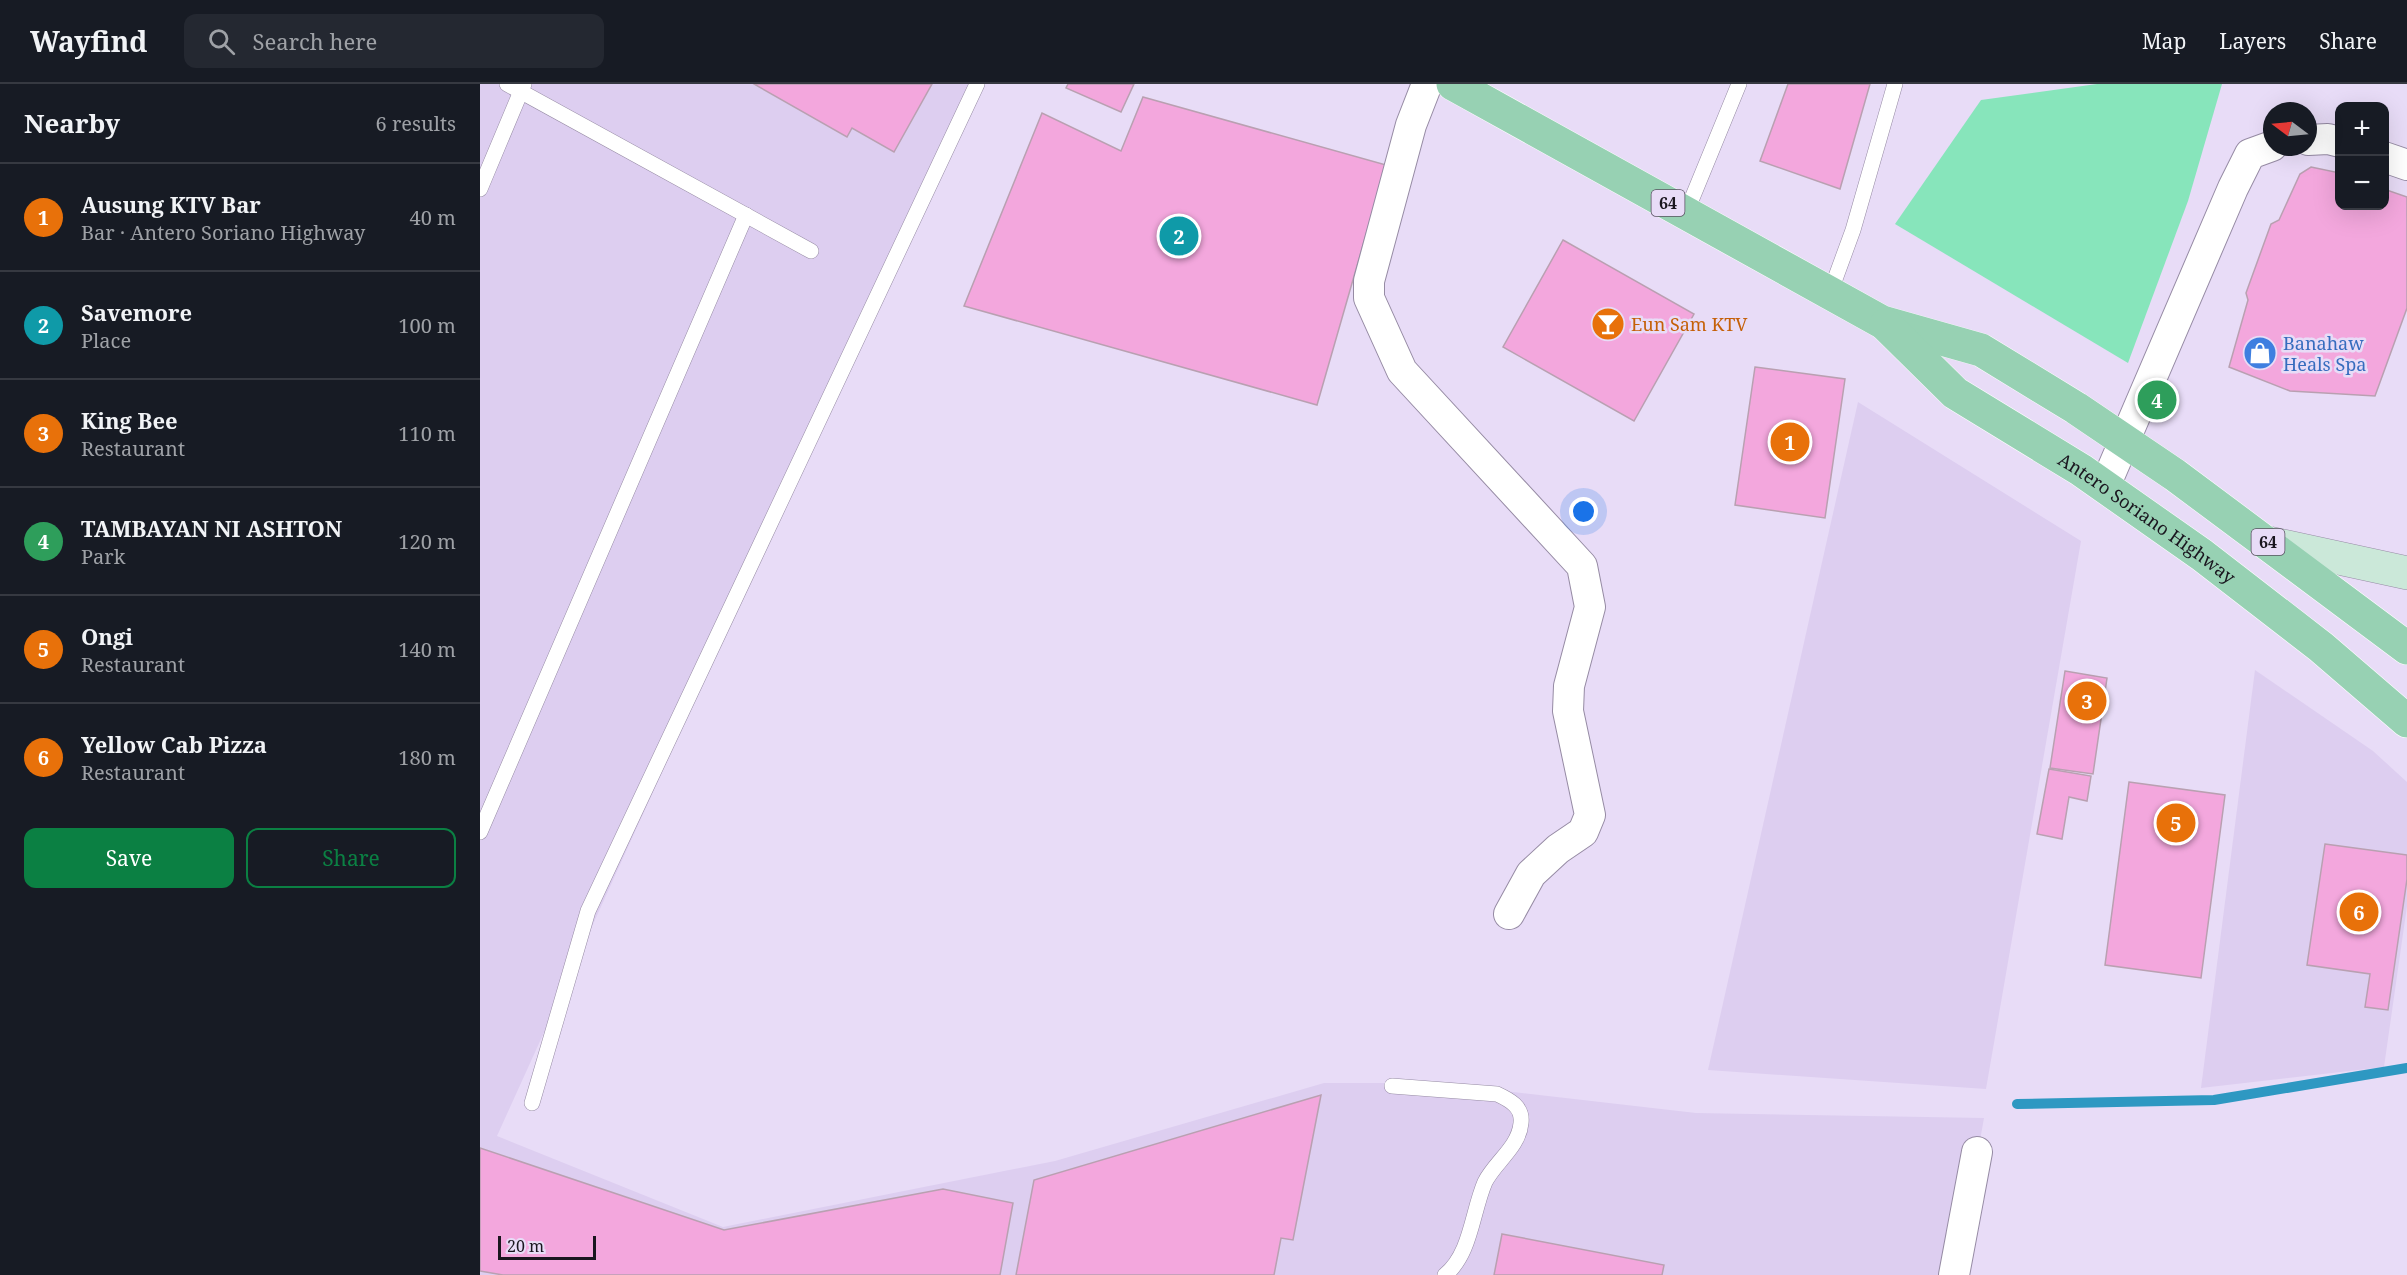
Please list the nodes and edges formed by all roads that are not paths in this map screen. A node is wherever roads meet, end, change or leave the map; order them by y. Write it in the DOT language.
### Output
graph roads {
  1 [pos="507,84"];
  2 [pos="977,84"];
  3 [pos="1427,84"];
  4 [pos="1453,84"];
  5 [pos="1739,84"];
  6 [pos="1895,84"];
  7 [pos="523,89"];
  8 [pos="2317,140"];
  9 [pos="2335,141"];
  10 [pos="2263,149"];
  11 [pos="2389,158"];
  12 [pos="2407,165"];
  13 [pos="480,189"];
  14 [pos="1686,213"];
  15 [pos="746,215"];
  16 [pos="811,251"];
  17 [pos="1830,293"];
  18 [pos="1882,322"];
  19 [pos="2124,440"];
  20 [pos="2105,486"];
  21 [pos="2269,543"];
  22 [pos="2407,573"];
  23 [pos="2407,648"];
  24 [pos="2407,721"];
  25 [pos="482,822"];
  26 [pos="1509,914"];
  27 [pos="1392,1086"];
  28 [pos="532,1103"];
  29 [pos="1977,1152"];
  30 [pos="1445,1275"];
  31 [pos="1954,1275"];
  1 -- 7 [label="lane"];
  2 -- 28 [label="lane"];
  3 -- 26 [label="street"];
  4 -- 14 [label="main road, Antero Soriano Highway / 64"];
  5 -- 14 [label="lane"];
  6 -- 17 [label="lane"];
  7 -- 13 [label="lane"];
  7 -- 15 [label="lane"];
  8 -- 9 [label="street"];
  10 -- 19 [label="street"];
  11 -- 12 [label="street"];
  14 -- 17 [label="main road, Antero Soriano Highway / 64"];
  15 -- 16 [label="lane"];
  15 -- 25 [label="lane"];
  17 -- 18 [label="main road, Antero Soriano Highway / 64"];
  18 -- 19 [label="main road, Antero Soriano Highway / 64"];
  18 -- 20 [label="main road, Antero Soriano Highway / 64"];
  19 -- 20 [label="street"];
  19 -- 21 [label="main road, Antero Soriano Highway / 64"];
  20 -- 24 [label="main road, Antero Soriano Highway / 64"];
  21 -- 22 [label="street"];
  21 -- 23 [label="main road, Antero Soriano Highway / 64"];
  27 -- 30 [label="lane"];
  29 -- 31 [label="street"];
}
